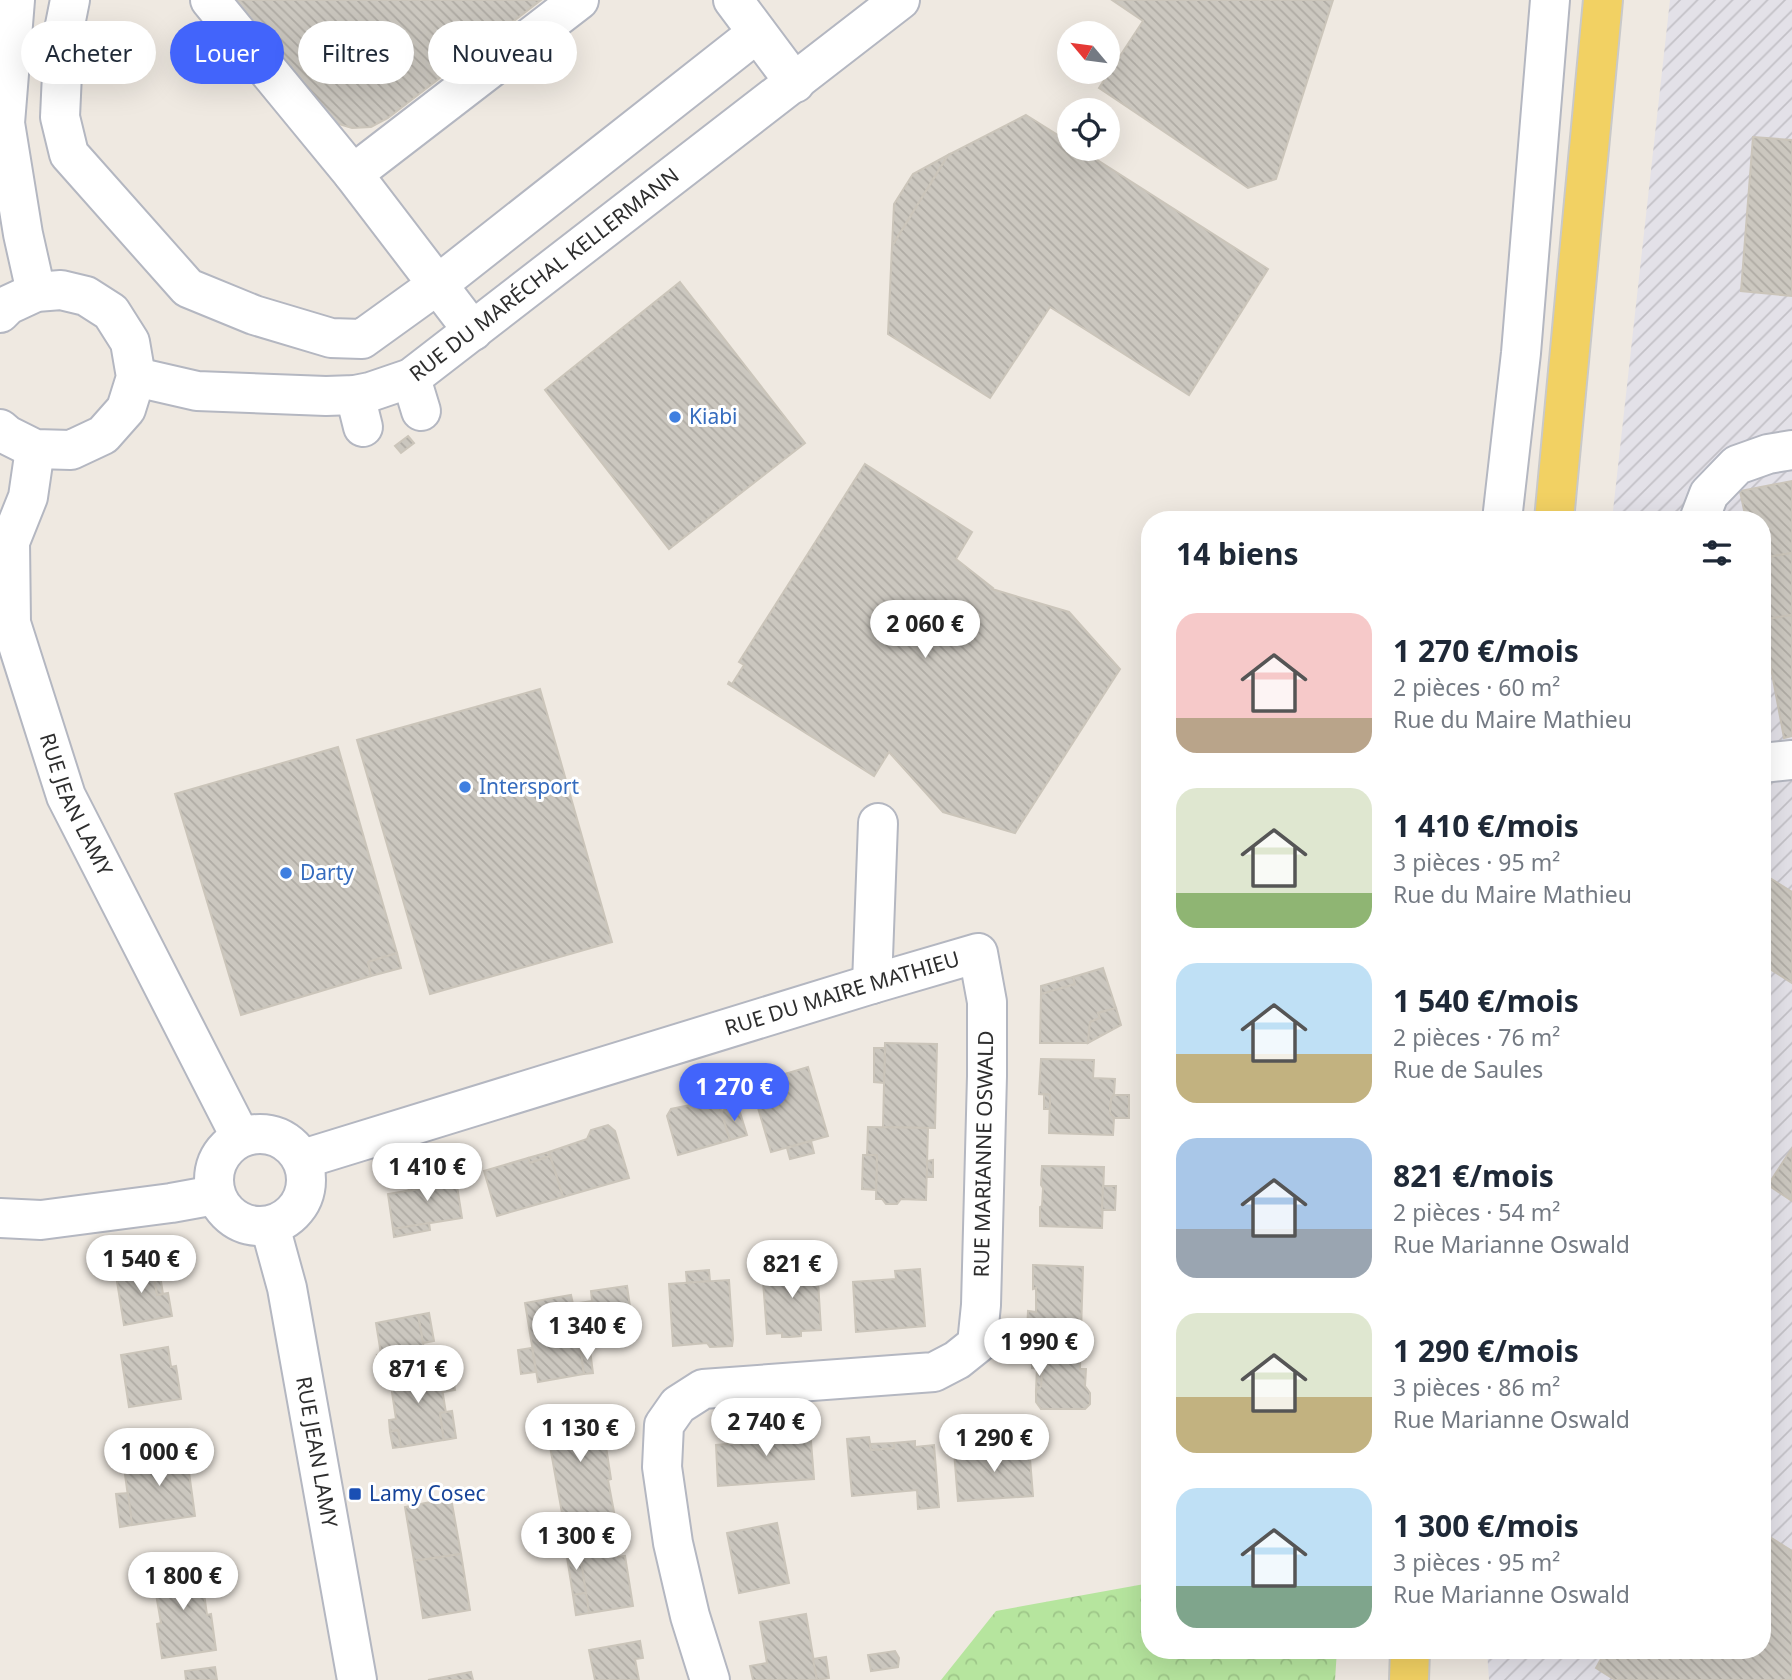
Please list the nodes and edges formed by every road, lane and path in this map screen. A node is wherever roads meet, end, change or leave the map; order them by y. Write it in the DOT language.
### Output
graph roads {
  1 [pos="15,0"];
  2 [pos="70,0"];
  3 [pos="210,0"];
  4 [pos="579,0"];
  5 [pos="733,0"];
  6 [pos="900,0"];
  7 [pos="1550,0"];
  8 [pos="1603,0"];
  9 [pos="757,33"];
  10 [pos="795,83"];
  11 [pos="352,174"];
  12 [pos="437,285"];
  13 [pos="36,292"];
  14 [pos="0,313"];
  15 [pos="473,331"];
  16 [pos="136,377"];
  17 [pos="0,429"];
  18 [pos="35,449"];
  19 [pos="1792,450"];
  20 [pos="1503,511"];
  21 [pos="1554,511"];
  22 [pos="1702,511"];
  23 [pos="1792,761"];
  24 [pos="1771,762"];
  25 [pos="878,823"];
  26 [pos="978,953"];
  27 [pos="872,984"];
  28 [pos="240,1136"];
  29 [pos="303,1159"];
  30 [pos="215,1195"];
  31 [pos="0,1218"];
  32 [pos="270,1226"];
  33 [pos="1410,1659"];
  34 [pos="357,1680"];
  35 [pos="710,1680"];
  36 [pos="1409,1680"];
  1 -- 13 [label="street"];
  2 -- 12 [label="street"];
  3 -- 11 [label="street"];
  4 -- 11 [label="street"];
  5 -- 9 [label="street"];
  6 -- 10 [label="street, RUE DU MARÉCHAL KELLERMANN"];
  7 -- 20 [label="street"];
  8 -- 21 [label="main road"];
  9 -- 10 [label="street"];
  9 -- 12 [label="street"];
  10 -- 15 [label="street, RUE DU MARÉCHAL KELLERMANN"];
  11 -- 12 [label="street"];
  12 -- 15 [label="street"];
  13 -- 14 [label="street"];
  13 -- 16 [label="street"];
  15 -- 16 [label="street, RUE DU MARÉCHAL KELLERMANN"];
  16 -- 18 [label="street"];
  17 -- 18 [label="street"];
  18 -- 28 [label="street, RUE JEAN LAMY"];
  19 -- 22 [label="street"];
  23 -- 24 [label="street"];
  25 -- 27 [label="street"];
  26 -- 27 [label="street, RUE DU MAIRE MATHIEU"];
  26 -- 35 [label="street, RUE MARIANNE OSWALD"];
  27 -- 29 [label="street, RUE DU MAIRE MATHIEU"];
  28 -- 29 [label="street"];
  28 -- 30 [label="street"];
  29 -- 32 [label="street"];
  30 -- 31 [label="street"];
  30 -- 32 [label="street"];
  32 -- 34 [label="street, RUE JEAN LAMY"];
  33 -- 36 [label="main road"];
}
